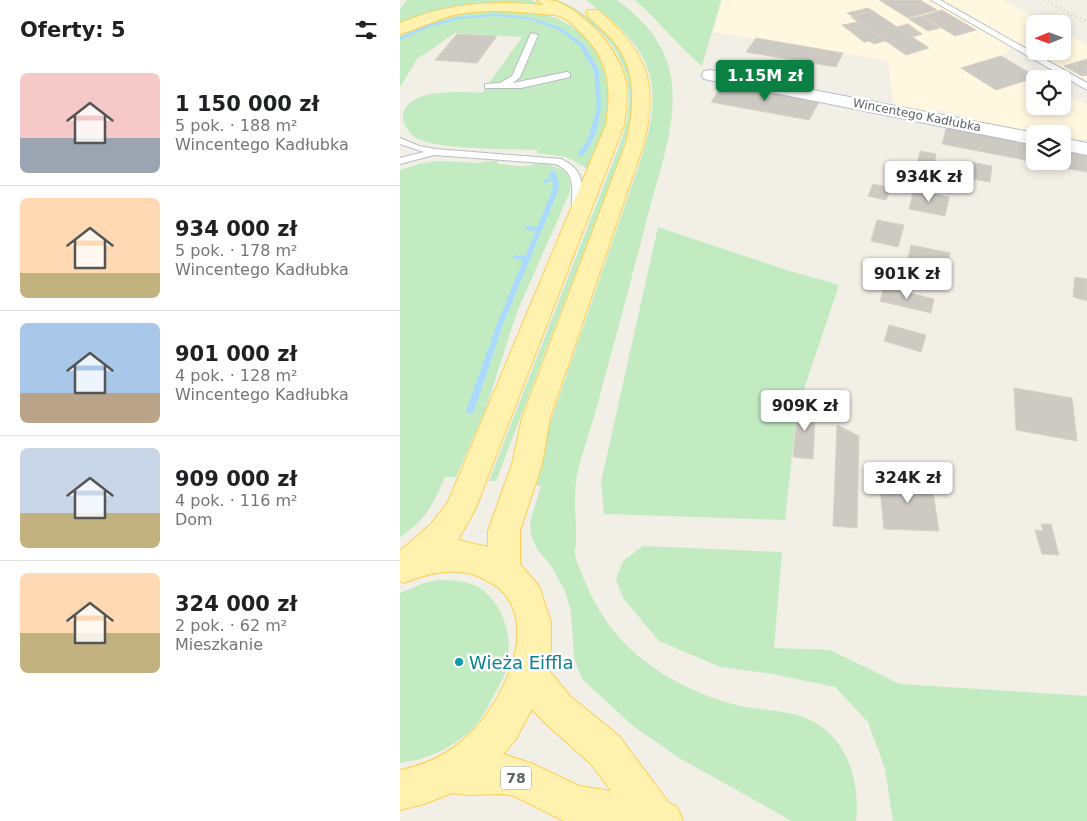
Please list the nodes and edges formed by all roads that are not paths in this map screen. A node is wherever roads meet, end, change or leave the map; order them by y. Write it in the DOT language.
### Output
graph roads {
  1 [pos="544,0"];
  2 [pos="935,0"];
  3 [pos="579,2"];
  4 [pos="563,12"];
  5 [pos="400,29"];
  6 [pos="534,34"];
  7 [pos="567,75"];
  8 [pos="710,75"];
  9 [pos="1087,87"];
  10 [pos="1026,137"];
  11 [pos="400,141"];
  12 [pos="1071,146"];
  13 [pos="1087,149"];
  14 [pos="446,153"];
  15 [pos="400,161"];
  16 [pos="578,222"];
  17 [pos="402,568"];
  18 [pos="504,571"];
  19 [pos="529,674"];
  20 [pos="451,773"];
  21 [pos="400,790"];
  22 [pos="659,819"];
  1 -- 4 [label="main road"];
  2 -- 9 [label="lane"];
  3 -- 18 [label="main road"];
  4 -- 5 [label="main road"];
  4 -- 16 [label="main road"];
  6 -- 7 [label="lane"];
  8 -- 10 [label="street, Wincentego Kadłubka"];
  11 -- 14 [label="lane"];
  12 -- 13 [label="street"];
  14 -- 15 [label="lane"];
  14 -- 16 [label="lane"];
  16 -- 17 [label="main road"];
  17 -- 18 [label="main road, 78"];
  18 -- 19 [label="main road, 78"];
  19 -- 20 [label="main road, 78"];
  19 -- 22 [label="main road, 78"];
  20 -- 21 [label="main road, 78"];
  20 -- 22 [label="main road, 78"];
}
